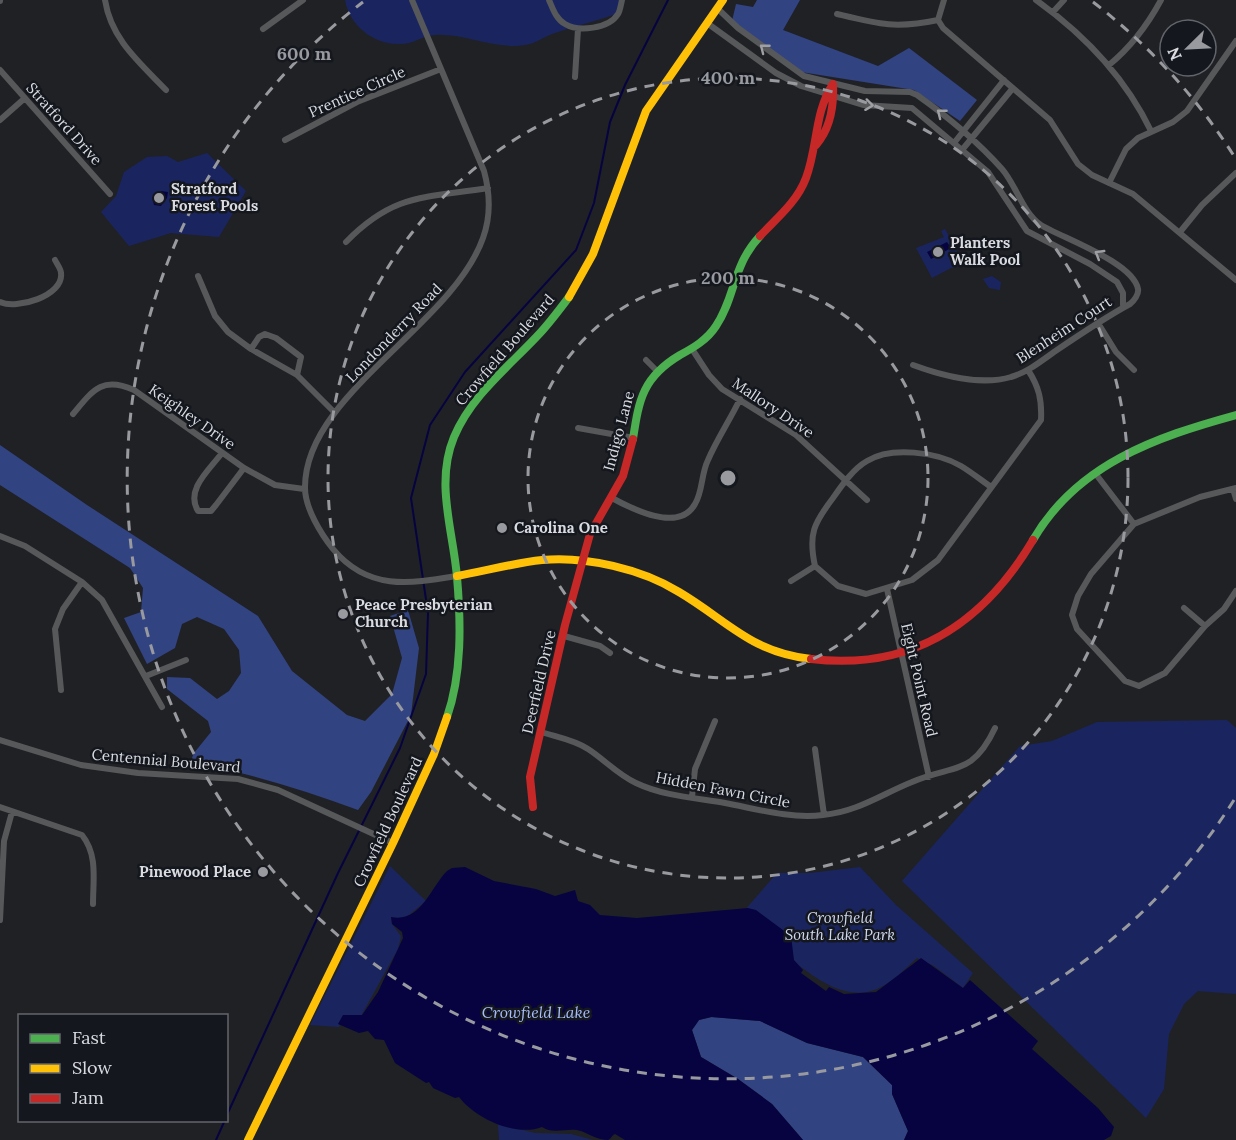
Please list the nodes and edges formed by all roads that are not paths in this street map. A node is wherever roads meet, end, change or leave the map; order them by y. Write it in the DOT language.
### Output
graph roads {
  1 [pos="105,0"];
  2 [pos="303,0"];
  3 [pos="412,0"];
  4 [pos="549,0"];
  5 [pos="622,0"];
  6 [pos="723,0"];
  7 [pos="944,0"];
  8 [pos="1036,0"];
  9 [pos="1064,0"];
  10 [pos="1161,0"];
  11 [pos="717,8"];
  12 [pos="1053,12"];
  13 [pos="837,14"];
  14 [pos="938,20"];
  15 [pos="707,23"];
  16 [pos="263,29"];
  17 [pos="578,29"];
  18 [pos="1236,41"];
  19 [pos="1109,65"];
  20 [pos="441,69"];
  21 [pos="0,70"];
  22 [pos="575,77"];
  23 [pos="1004,80"];
  24 [pos="833,84"];
  25 [pos="1013,88"];
  26 [pos="166,90"];
  27 [pos="824,95"];
  28 [pos="835,97"];
  29 [pos="25,98"];
  30 [pos="0,120"];
  31 [pos="963,131"];
  32 [pos="1151,131"];
  33 [pos="972,138"];
  34 [pos="285,140"];
  35 [pos="954,142"];
  36 [pos="816,145"];
  37 [pos="962,150"];
  38 [pos="1236,173"];
  39 [pos="1109,183"];
  40 [pos="488,188"];
  41 [pos="1015,188"];
  42 [pos="110,194"];
  43 [pos="1004,196"];
  44 [pos="1030,213"];
  45 [pos="1019,220"];
  46 [pos="1180,232"];
  47 [pos="346,242"];
  48 [pos="55,260"];
  49 [pos="198,276"];
  50 [pos="1236,280"];
  51 [pos="0,302"];
  52 [pos="1123,305"];
  53 [pos="1098,323"];
  54 [pos="250,349"];
  55 [pos="692,350"];
  56 [pos="646,360"];
  57 [pos="913,365"];
  58 [pos="1028,369"];
  59 [pos="656,370"];
  60 [pos="1134,370"];
  61 [pos="297,375"];
  62 [pos="740,399"];
  63 [pos="334,412"];
  64 [pos="73,414"];
  65 [pos="1236,414"];
  66 [pos="578,429"];
  67 [pos="634,438"];
  68 [pos="222,453"];
  69 [pos="244,468"];
  70 [pos="1095,473"];
  71 [pos="846,481"];
  72 [pos="991,487"];
  73 [pos="304,489"];
  74 [pos="1234,489"];
  75 [pos="612,498"];
  76 [pos="1236,499"];
  77 [pos="867,500"];
  78 [pos="1134,524"];
  79 [pos="0,536"];
  80 [pos="582,563"];
  81 [pos="815,566"];
  82 [pos="458,576"];
  83 [pos="791,581"];
  84 [pos="82,582"];
  85 [pos="887,589"];
  86 [pos="1236,591"];
  87 [pos="1184,608"];
  88 [pos="1205,626"];
  89 [pos="564,636"];
  90 [pos="610,653"];
  91 [pos="900,654"];
  92 [pos="186,660"];
  93 [pos="146,676"];
  94 [pos="61,690"];
  95 [pos="162,707"];
  96 [pos="715,721"];
  97 [pos="995,728"];
  98 [pos="541,732"];
  99 [pos="0,740"];
  100 [pos="815,749"];
  101 [pos="929,777"];
  102 [pos="692,797"];
  103 [pos="0,807"];
  104 [pos="532,807"];
  105 [pos="12,812"];
  106 [pos="824,815"];
  107 [pos="393,843"];
  108 [pos="93,904"];
  109 [pos="0,920"];
  110 [pos="248,1140"];
  1 -- 26 [label="street"];
  2 -- 16 [label="street"];
  3 -- 20 [label="street, Londonderry Road"];
  4 -- 17 [label="street"];
  5 -- 17 [label="street"];
  6 -- 11 [label="street, Crowfield Boulevard"];
  7 -- 14 [label="street"];
  8 -- 12 [label="street"];
  9 -- 12 [label="street"];
  10 -- 19 [label="street"];
  11 -- 15 [label="street, Crowfield Boulevard"];
  24 -- 11 [label="street, one-way"];
  12 -- 19 [label="street"];
  13 -- 14 [label="street"];
  14 -- 23 [label="street"];
  15 -- 27 [label="street"];
  15 -- 82 [label="street, Crowfield Boulevard"];
  17 -- 22 [label="street"];
  18 -- 32 [label="street"];
  19 -- 32 [label="street"];
  20 -- 34 [label="street, Prentice Circle"];
  20 -- 40 [label="street, Londonderry Road"];
  21 -- 29 [label="street, Stratford Drive"];
  23 -- 25 [label="street"];
  23 -- 31 [label="street"];
  24 -- 27 [label="street"];
  24 -- 28 [label="street"];
  31 -- 24 [label="street, one-way"];
  25 -- 33 [label="street"];
  25 -- 39 [label="street"];
  27 -- 28 [label="street"];
  27 -- 36 [label="street"];
  28 -- 35 [label="street, one-way"];
  28 -- 36 [label="street"];
  29 -- 30 [label="street"];
  29 -- 42 [label="street, Stratford Drive"];
  31 -- 33 [label="street"];
  31 -- 35 [label="street"];
  32 -- 39 [label="street"];
  33 -- 37 [label="street"];
  33 -- 41 [label="street"];
  35 -- 37 [label="street"];
  36 -- 55 [label="street"];
  37 -- 43 [label="street"];
  38 -- 46 [label="street"];
  39 -- 46 [label="street"];
  40 -- 47 [label="street"];
  40 -- 63 [label="street, Londonderry Road"];
  41 -- 43 [label="street"];
  41 -- 44 [label="street"];
  43 -- 45 [label="street"];
  44 -- 45 [label="street"];
  52 -- 44 [label="street, one-way"];
  45 -- 52 [label="street"];
  46 -- 50 [label="street"];
  48 -- 51 [label="street"];
  49 -- 54 [label="street"];
  52 -- 53 [label="street, Blenheim Court"];
  53 -- 58 [label="street, Blenheim Court"];
  53 -- 60 [label="street"];
  54 -- 61 [label="street"];
  54 -- 61 [label="street"];
  55 -- 59 [label="street"];
  55 -- 62 [label="street, Mallory Drive"];
  56 -- 59 [label="street"];
  57 -- 58 [label="street, Blenheim Court"];
  58 -- 72 [label="street"];
  59 -- 67 [label="street, Indigo Lane"];
  61 -- 63 [label="street"];
  62 -- 71 [label="street, Mallory Drive"];
  62 -- 75 [label="street"];
  63 -- 73 [label="street, Londonderry Road"];
  64 -- 68 [label="street, Keighley Drive"];
  65 -- 70 [label="street"];
  66 -- 67 [label="street"];
  67 -- 75 [label="street, Indigo Lane"];
  68 -- 69 [label="street, Keighley Drive"];
  68 -- 69 [label="street"];
  69 -- 73 [label="street, Keighley Drive"];
  70 -- 78 [label="street"];
  70 -- 91 [label="street"];
  71 -- 72 [label="street"];
  71 -- 77 [label="street, Mallory Drive"];
  71 -- 81 [label="street"];
  72 -- 85 [label="street"];
  73 -- 82 [label="street, Londonderry Road"];
  74 -- 76 [label="street"];
  74 -- 78 [label="street"];
  75 -- 80 [label="street, Indigo Lane"];
  78 -- 88 [label="street"];
  79 -- 84 [label="street"];
  80 -- 82 [label="street"];
  80 -- 89 [label="street, Deerfield Drive"];
  80 -- 91 [label="street"];
  81 -- 83 [label="street"];
  81 -- 85 [label="street"];
  82 -- 107 [label="street, Crowfield Boulevard"];
  84 -- 93 [label="street"];
  84 -- 94 [label="street"];
  85 -- 91 [label="street, Eight Point Road"];
  86 -- 88 [label="street"];
  87 -- 88 [label="street"];
  89 -- 90 [label="street"];
  89 -- 98 [label="street, Deerfield Drive"];
  91 -- 101 [label="street, Eight Point Road"];
  92 -- 93 [label="street"];
  93 -- 95 [label="street"];
  96 -- 102 [label="street"];
  97 -- 101 [label="street, Hidden Fawn Circle"];
  98 -- 102 [label="street, Hidden Fawn Circle"];
  98 -- 104 [label="street, Deerfield Drive"];
  99 -- 107 [label="street, Centennial Boulevard"];
  100 -- 106 [label="street"];
  101 -- 106 [label="street, Hidden Fawn Circle"];
  102 -- 106 [label="street, Hidden Fawn Circle"];
  103 -- 105 [label="street"];
  105 -- 108 [label="street"];
  105 -- 109 [label="street"];
  107 -- 110 [label="street, Crowfield Boulevard"];
}
